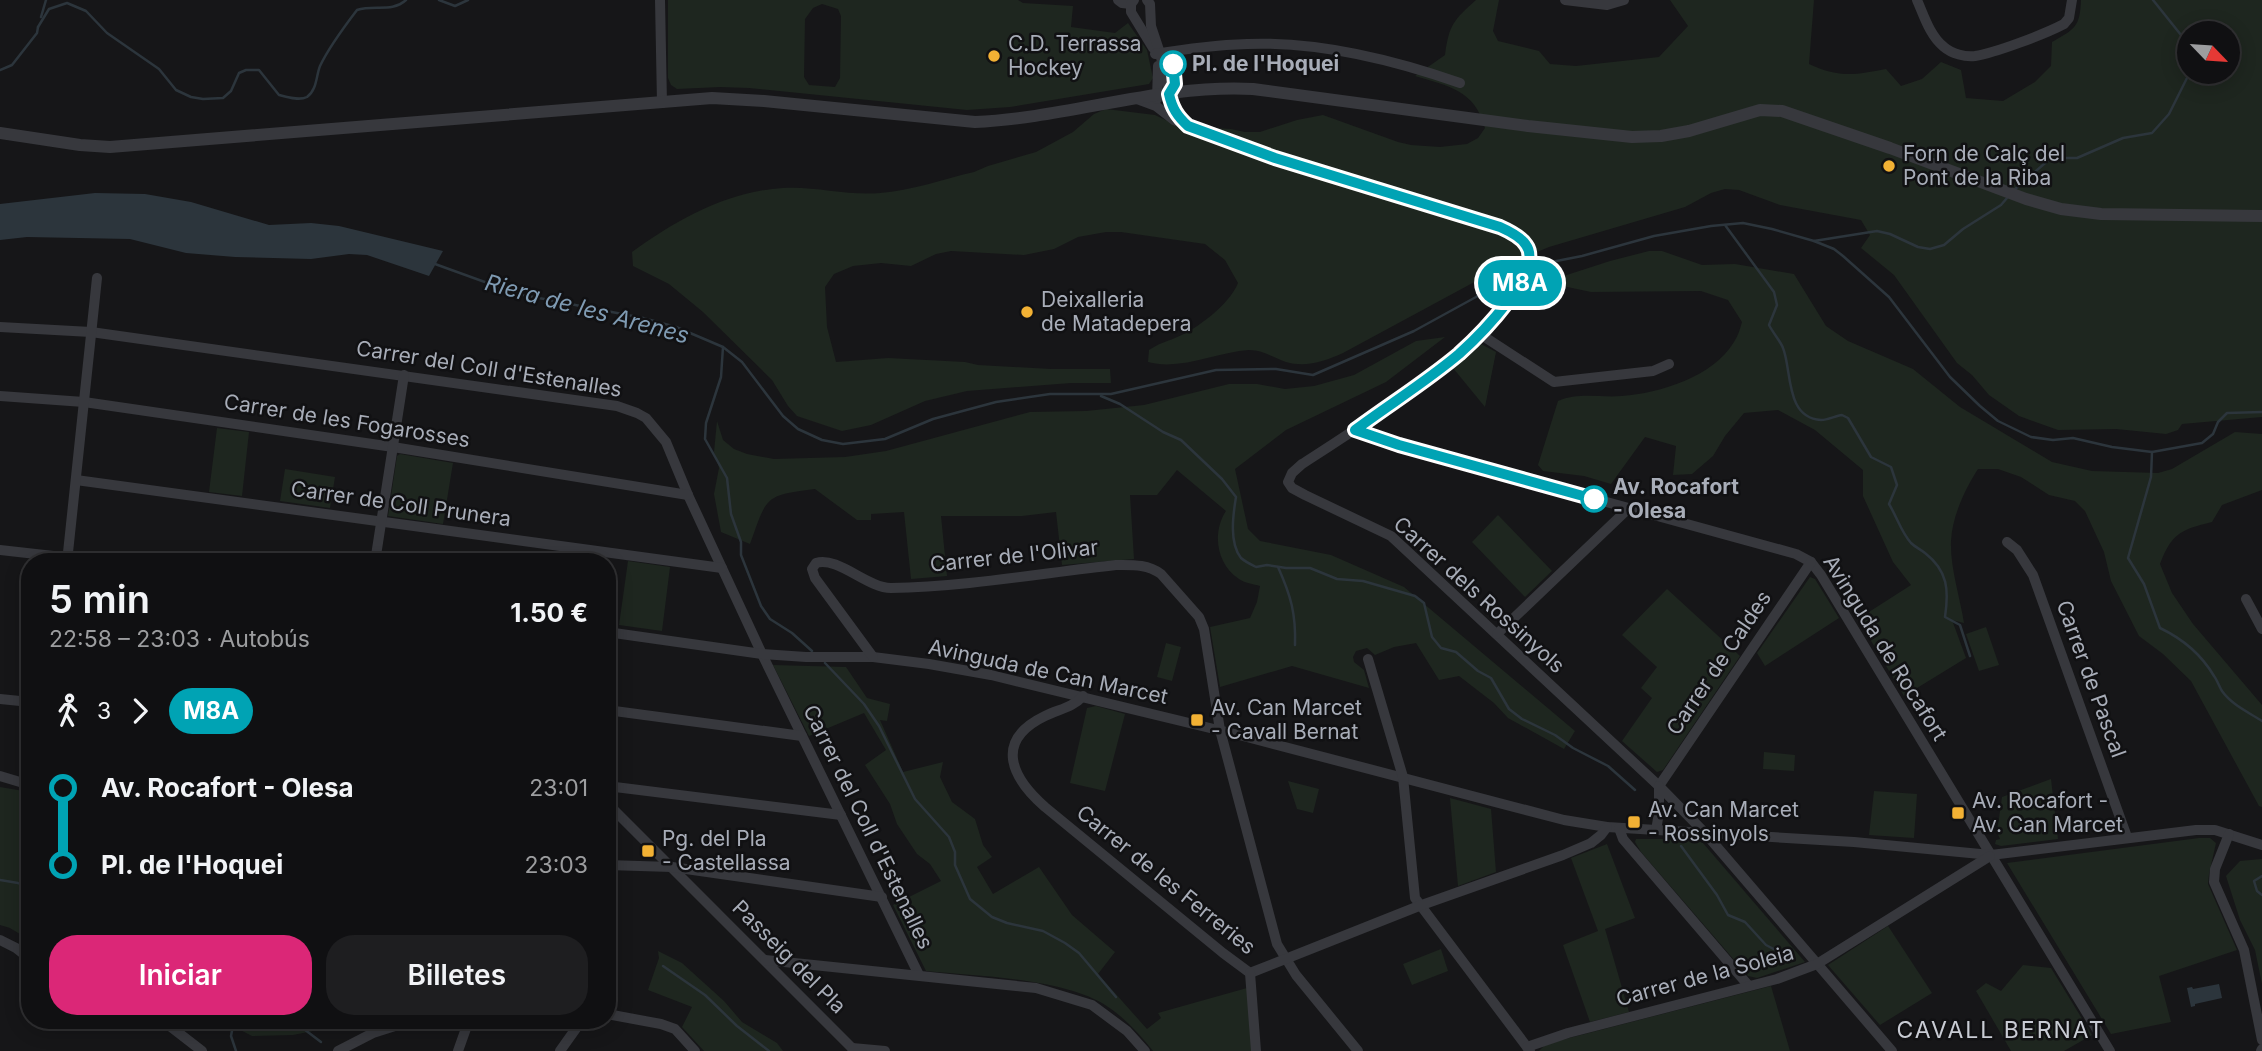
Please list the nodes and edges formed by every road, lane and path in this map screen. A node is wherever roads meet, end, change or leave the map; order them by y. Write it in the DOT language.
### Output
graph roads {
  1 [pos="660,0"];
  2 [pos="1118,0"];
  3 [pos="1565,0"];
  4 [pos="1623,0"];
  5 [pos="1917,0"];
  6 [pos="2072,0"];
  7 [pos="1133,2"];
  8 [pos="1149,4"];
  9 [pos="1136,17"];
  10 [pos="1158,53"];
  11 [pos="1460,83"];
  12 [pos="1188,91"];
  13 [pos="1163,95"];
  14 [pos="1138,99"];
  15 [pos="662,103"];
  16 [pos="1170,112"];
  17 [pos="0,133"];
  18 [pos="2262,216"];
  19 [pos="97,278"];
  20 [pos="0,327"];
  21 [pos="91,332"];
  22 [pos="1480,334"];
  23 [pos="1670,364"];
  24 [pos="404,375"];
  25 [pos="0,396"];
  26 [pos="84,402"];
  27 [pos="1355,430"];
  28 [pos="393,447"];
  29 [pos="76,480"];
  30 [pos="688,495"];
  31 [pos="1628,509"];
  32 [pos="380,521"];
  33 [pos="2007,542"];
  34 [pos="0,550"];
  35 [pos="23,553"];
  36 [pos="69,553"];
  37 [pos="376,553"];
  38 [pos="613,553"];
  39 [pos="616,553"];
  40 [pos="1811,562"];
  41 [pos="722,568"];
  42 [pos="2246,599"];
  43 [pos="2262,629"];
  44 [pos="616,633"];
  45 [pos="1497,635"];
  46 [pos="762,654"];
  47 [pos="873,657"];
  48 [pos="1368,659"];
  49 [pos="1083,696"];
  50 [pos="0,699"];
  51 [pos="21,701"];
  52 [pos="616,711"];
  53 [pos="1220,730"];
  54 [pos="802,736"];
  55 [pos="0,776"];
  56 [pos="1403,777"];
  57 [pos="21,782"];
  58 [pos="1659,786"];
  59 [pos="616,787"];
  60 [pos="616,812"];
  61 [pos="841,816"];
  62 [pos="1606,827"];
  63 [pos="1619,828"];
  64 [pos="1656,830"];
  65 [pos="1705,833"];
  66 [pos="2229,834"];
  67 [pos="2127,837"];
  68 [pos="2262,845"];
  69 [pos="1991,855"];
  70 [pos="616,866"];
  71 [pos="672,867"];
  72 [pos="882,897"];
  73 [pos="1419,906"];
  74 [pos="0,940"];
  75 [pos="21,952"];
  76 [pos="1286,958"];
  77 [pos="765,960"];
  78 [pos="1817,964"];
  79 [pos="1250,973"];
  80 [pos="919,975"];
  81 [pos="1748,985"];
  82 [pos="616,1016"];
  83 [pos="174,1029"];
  84 [pos="372,1029"];
  85 [pos="386,1029"];
  86 [pos="466,1029"];
  87 [pos="576,1029"];
  88 [pos="373,1033"];
  89 [pos="2262,1040"];
  90 [pos="853,1049"];
  91 [pos="1529,1049"];
  92 [pos="202,1051"];
  93 [pos="338,1051"];
  94 [pos="458,1051"];
  95 [pos="560,1051"];
  96 [pos="695,1051"];
  97 [pos="882,1051"];
  98 [pos="1145,1051"];
  99 [pos="1256,1051"];
  100 [pos="1359,1051"];
  101 [pos="1892,1051"];
  102 [pos="2110,1051"];
  1 -- 15 [label="street"];
  2 -- 7 [label="street"];
  3 -- 4 [label="street"];
  5 -- 6 [label="street"];
  7 -- 9 [label="street"];
  8 -- 9 [label="street"];
  8 -- 10 [label="street"];
  9 -- 10 [label="street"];
  10 -- 11 [label="street"];
  10 -- 13 [label="street"];
  12 -- 13 [label="street"];
  12 -- 16 [label="street"];
  12 -- 18 [label="street"];
  13 -- 14 [label="street"];
  13 -- 16 [label="street"];
  14 -- 15 [label="street"];
  14 -- 16 [label="street, Carrer dels Rossinyols"];
  15 -- 17 [label="street"];
  16 -- 22 [label="street, Carrer dels Rossinyols"];
  19 -- 21 [label="street"];
  20 -- 21 [label="street, Carrer del Coll d'Estenalles"];
  21 -- 24 [label="street, Carrer del Coll d'Estenalles"];
  21 -- 26 [label="street"];
  22 -- 23 [label="street"];
  22 -- 27 [label="street, Carrer dels Rossinyols"];
  24 -- 28 [label="street"];
  24 -- 30 [label="street, Carrer del Coll d'Estenalles"];
  25 -- 26 [label="street, Carrer de les Fogarosses"];
  26 -- 28 [label="street, Carrer de les Fogarosses"];
  26 -- 29 [label="street"];
  27 -- 31 [label="street, Avinguda de Rocafort"];
  27 -- 45 [label="street, Carrer dels Rossinyols"];
  28 -- 30 [label="street, Carrer de les Fogarosses"];
  28 -- 32 [label="street"];
  29 -- 32 [label="street, Carrer de Coll Prunera"];
  29 -- 36 [label="street"];
  30 -- 41 [label="street, Carrer del Coll d'Estenalles"];
  31 -- 40 [label="street, Avinguda de Rocafort"];
  31 -- 45 [label="street"];
  32 -- 37 [label="street"];
  32 -- 38 [label="street, Carrer de Coll Prunera"];
  33 -- 67 [label="street, Carrer de Pascal"];
  34 -- 35 [label="street"];
  39 -- 41 [label="street, Carrer de Coll Prunera"];
  40 -- 58 [label="street, Carrer de Caldes"];
  40 -- 69 [label="street, Avinguda de Rocafort"];
  41 -- 46 [label="street, Carrer del Coll d'Estenalles"];
  42 -- 43 [label="street"];
  44 -- 46 [label="street, Avinguda de Can Marcet"];
  45 -- 58 [label="street, Carrer dels Rossinyols"];
  46 -- 47 [label="street, Avinguda de Can Marcet"];
  46 -- 54 [label="street, Carrer del Coll d'Estenalles"];
  47 -- 49 [label="street, Avinguda de Can Marcet"];
  47 -- 53 [label="street, Carrer de l'Olivar"];
  48 -- 56 [label="street"];
  49 -- 53 [label="street, Avinguda de Can Marcet"];
  49 -- 79 [label="street, Carrer de les Ferreries"];
  50 -- 51 [label="street"];
  52 -- 54 [label="street"];
  53 -- 56 [label="street, Avinguda de Can Marcet"];
  53 -- 76 [label="street"];
  54 -- 61 [label="street, Carrer del Coll d'Estenalles"];
  55 -- 57 [label="street"];
  56 -- 62 [label="street, Avinguda de Can Marcet"];
  56 -- 73 [label="street"];
  58 -- 64 [label="street"];
  58 -- 65 [label="street, Carrer dels Rossinyols"];
  59 -- 61 [label="street"];
  60 -- 71 [label="street, Passeig del Pla"];
  61 -- 72 [label="street, Carrer del Coll d'Estenalles"];
  62 -- 63 [label="street, Avinguda de Can Marcet"];
  62 -- 73 [label="street, Carrer de les Ferreries"];
  63 -- 64 [label="street, Avinguda de Can Marcet"];
  63 -- 81 [label="street"];
  64 -- 65 [label="street, Avinguda de Can Marcet"];
  65 -- 69 [label="street, Avinguda de Can Marcet"];
  65 -- 78 [label="street, Carrer dels Rossinyols"];
  66 -- 67 [label="street, Avinguda de Can Marcet"];
  66 -- 68 [label="street, Avinguda de Can Marcet"];
  66 -- 89 [label="street"];
  67 -- 69 [label="street, Avinguda de Can Marcet"];
  69 -- 78 [label="street, Carrer de la Soleia"];
  69 -- 102 [label="street, Avinguda de Rocafort"];
  70 -- 71 [label="street"];
  71 -- 72 [label="street"];
  71 -- 77 [label="street, Passeig del Pla"];
  72 -- 80 [label="street, Carrer del Coll d'Estenalles"];
  73 -- 76 [label="street, Carrer de les Ferreries"];
  73 -- 91 [label="street"];
  74 -- 75 [label="street"];
  76 -- 79 [label="street, Carrer de les Ferreries"];
  76 -- 100 [label="street"];
  77 -- 80 [label="street"];
  77 -- 90 [label="street, Passeig del Pla"];
  78 -- 81 [label="street, Carrer de la Soleia"];
  78 -- 101 [label="street, Carrer dels Rossinyols"];
  79 -- 99 [label="street"];
  80 -- 98 [label="street"];
  81 -- 91 [label="street, Carrer de la Soleia"];
  82 -- 96 [label="street"];
  83 -- 92 [label="street"];
  84 -- 88 [label="street"];
  85 -- 88 [label="street"];
  86 -- 94 [label="street"];
  87 -- 95 [label="street"];
  88 -- 93 [label="street"];
  90 -- 97 [label="street"];
}
